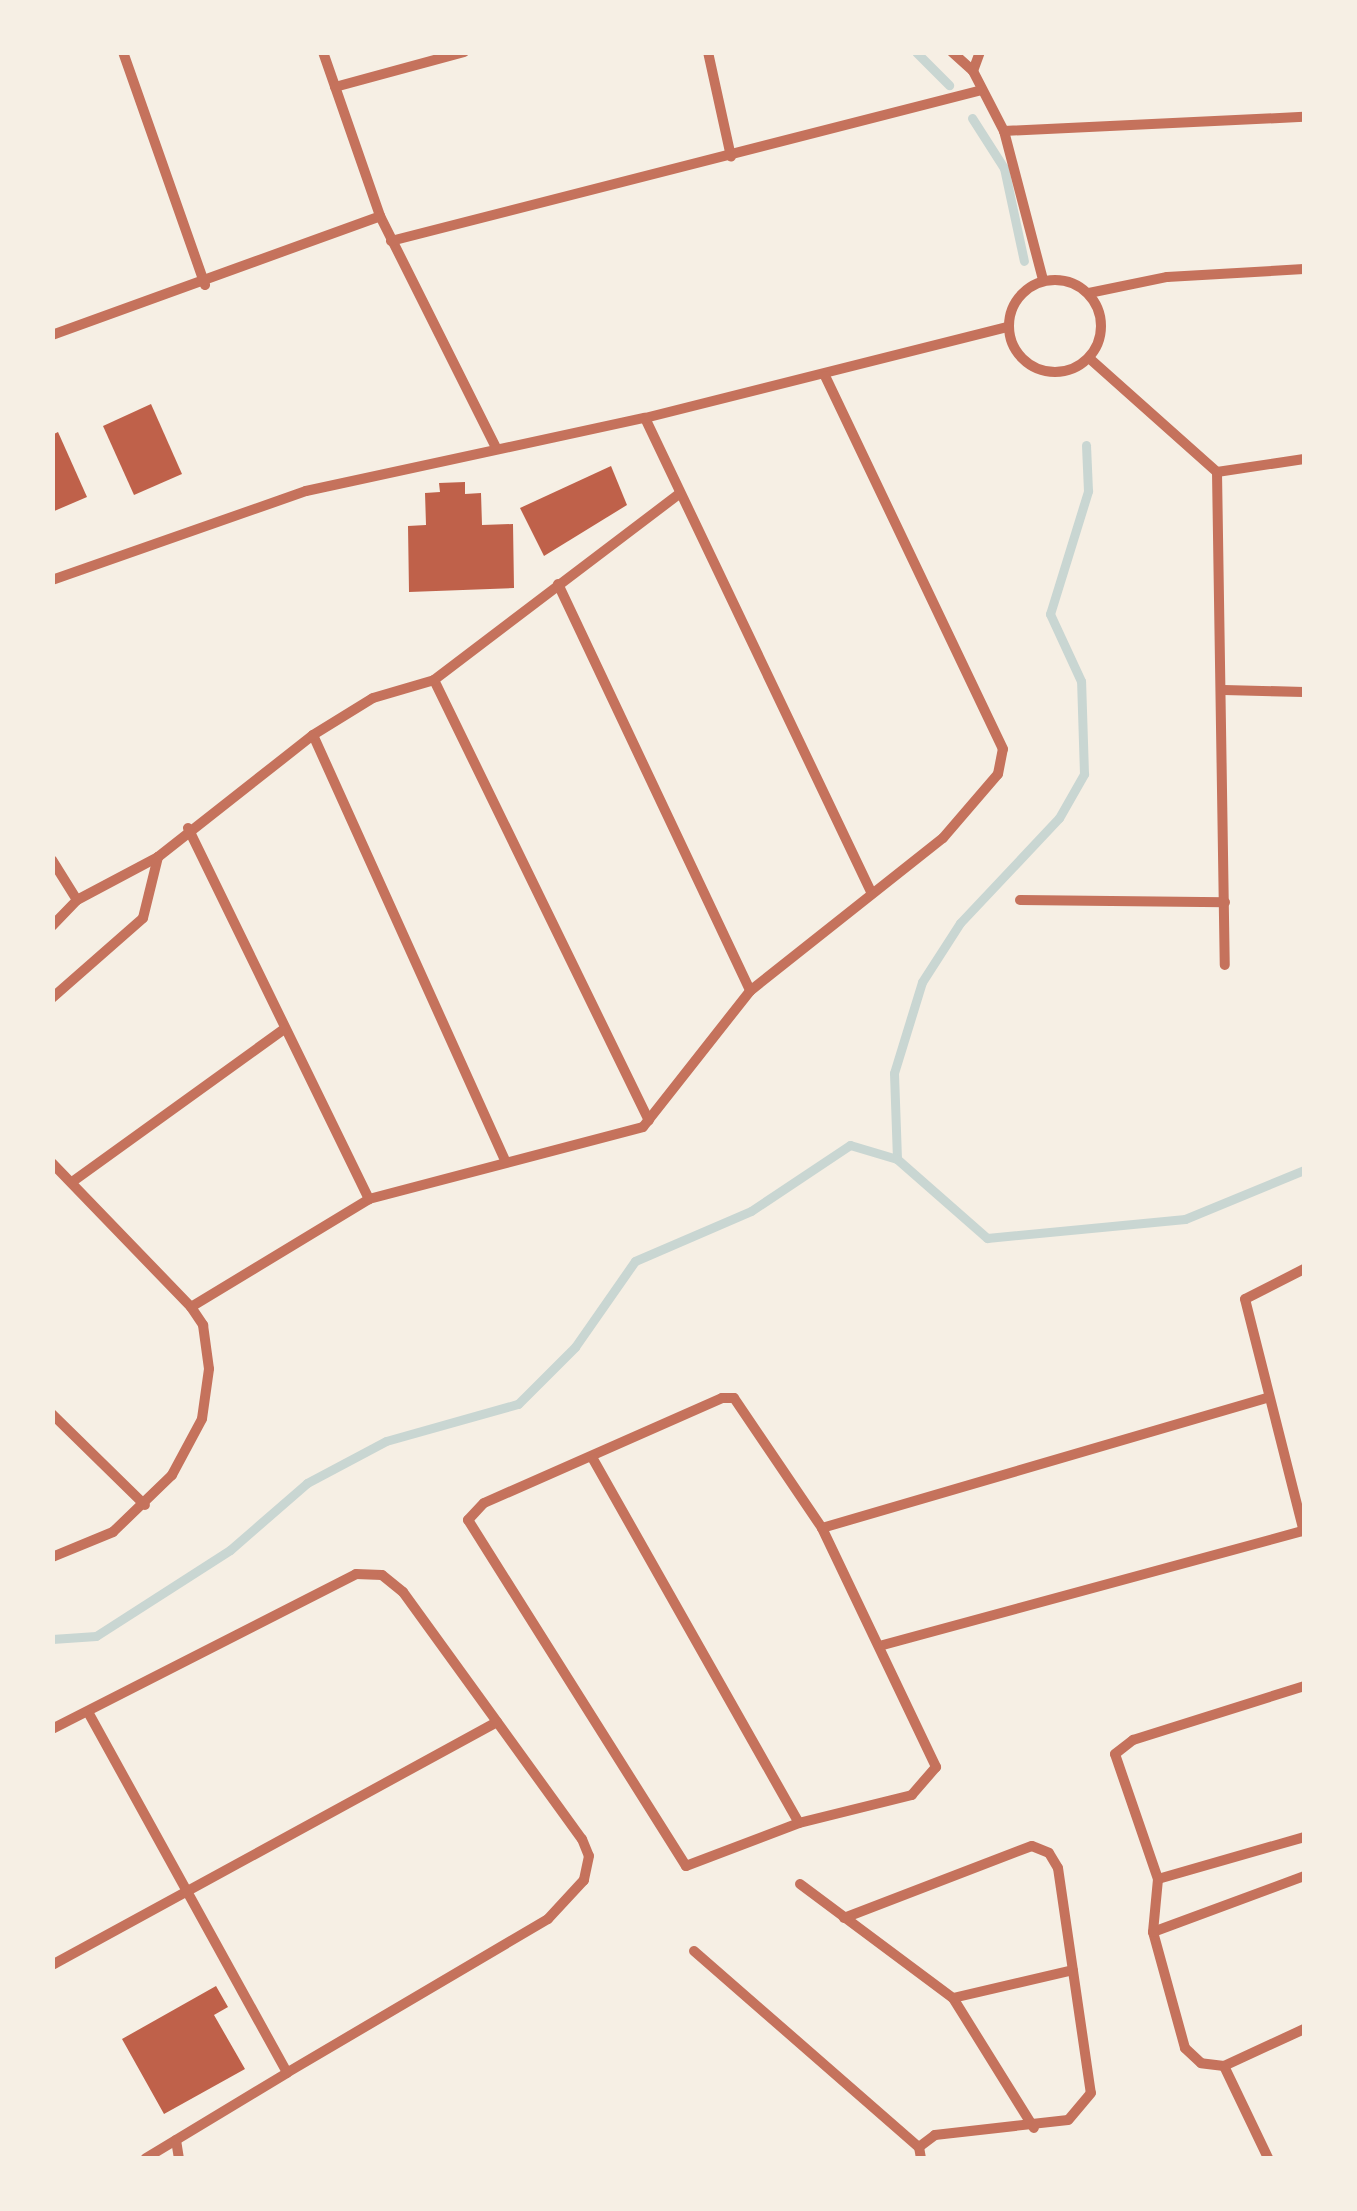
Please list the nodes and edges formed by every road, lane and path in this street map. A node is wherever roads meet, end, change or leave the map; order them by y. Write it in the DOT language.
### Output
graph roads {
  1 [pos="124,52"];
  2 [pos="324,52"];
  3 [pos="464,52"];
  4 [pos="708,52"];
  5 [pos="952,52"];
  6 [pos="980,52"];
  7 [pos="972,71"];
  8 [pos="335,87"];
  9 [pos="982,90"];
  10 [pos="1304,116"];
  11 [pos="1004,131"];
  12 [pos="732,156"];
  13 [pos="380,216"];
  14 [pos="391,240"];
  15 [pos="1304,268"];
  16 [pos="1043,280"];
  17 [pos="204,285"];
  18 [pos="1089,293"];
  19 [pos="1008,327"];
  20 [pos="53,334"];
  21 [pos="1088,358"];
  22 [pos="825,376"];
  23 [pos="646,418"];
  24 [pos="495,446"];
  25 [pos="1304,459"];
  26 [pos="1217,472"];
  27 [pos="679,494"];
  28 [pos="52,580"];
  29 [pos="558,584"];
  30 [pos="434,680"];
  31 [pos="1224,690"];
  32 [pos="1304,692"];
  33 [pos="313,735"];
  34 [pos="188,828"];
  35 [pos="158,857"];
  36 [pos="52,860"];
  37 [pos="872,894"];
  38 [pos="76,900"];
  39 [pos="1020,900"];
  40 [pos="1225,902"];
  41 [pos="52,926"];
  42 [pos="1225,965"];
  43 [pos="750,991"];
  44 [pos="52,998"];
  45 [pos="284,1029"];
  46 [pos="649,1120"];
  47 [pos="504,1160"];
  48 [pos="52,1163"];
  49 [pos="72,1182"];
  50 [pos="369,1199"];
  51 [pos="1304,1269"];
  52 [pos="190,1307"];
  53 [pos="1268,1398"];
  54 [pos="52,1414"];
  55 [pos="593,1459"];
  56 [pos="146,1506"];
  57 [pos="822,1528"];
  58 [pos="1304,1531"];
  59 [pos="52,1556"];
  60 [pos="882,1645"];
  61 [pos="1304,1686"];
  62 [pos="88,1712"];
  63 [pos="497,1722"];
  64 [pos="52,1729"];
  65 [pos="800,1823"];
  66 [pos="1304,1838"];
  67 [pos="1304,1876"];
  68 [pos="1158,1879"];
  69 [pos="800,1884"];
  70 [pos="186,1892"];
  71 [pos="844,1918"];
  72 [pos="1153,1932"];
  73 [pos="694,1950"];
  74 [pos="52,1965"];
  75 [pos="1073,1970"];
  76 [pos="952,1998"];
  77 [pos="1304,2029"];
  78 [pos="1224,2066"];
  79 [pos="287,2073"];
  80 [pos="1034,2128"];
  81 [pos="176,2140"];
  82 [pos="920,2153"];
  83 [pos="146,2158"];
  84 [pos="179,2158"];
  85 [pos="1268,2158"];
  1 -- 17 [label="street"];
  2 -- 8 [label="street"];
  3 -- 8 [label="street"];
  4 -- 12 [label="street"];
  5 -- 7 [label="street"];
  6 -- 7 [label="street"];
  7 -- 9 [label="street"];
  8 -- 13 [label="street"];
  9 -- 11 [label="street"];
  9 -- 12 [label="street"];
  10 -- 11 [label="street"];
  11 -- 16 [label="street"];
  12 -- 14 [label="street"];
  13 -- 14 [label="street"];
  13 -- 17 [label="street"];
  14 -- 24 [label="street"];
  15 -- 18 [label="street"];
  16 -- 18 [label="street"];
  16 -- 19 [label="street"];
  17 -- 20 [label="street"];
  18 -- 21 [label="street"];
  19 -- 21 [label="street"];
  19 -- 22 [label="street"];
  21 -- 26 [label="street"];
  22 -- 23 [label="street"];
  22 -- 37 [label="street"];
  23 -- 24 [label="street"];
  23 -- 27 [label="street"];
  24 -- 28 [label="street"];
  25 -- 26 [label="street"];
  26 -- 31 [label="street"];
  27 -- 29 [label="street"];
  27 -- 37 [label="street"];
  29 -- 30 [label="street"];
  29 -- 43 [label="street"];
  30 -- 33 [label="street"];
  30 -- 46 [label="street"];
  31 -- 32 [label="street"];
  31 -- 40 [label="street"];
  33 -- 34 [label="street"];
  33 -- 47 [label="street"];
  34 -- 35 [label="street"];
  34 -- 45 [label="street"];
  35 -- 38 [label="street"];
  35 -- 44 [label="street"];
  36 -- 38 [label="street"];
  37 -- 43 [label="street"];
  38 -- 41 [label="street"];
  39 -- 40 [label="street"];
  40 -- 42 [label="street"];
  43 -- 46 [label="street"];
  45 -- 49 [label="street"];
  45 -- 50 [label="street"];
  46 -- 47 [label="street"];
  47 -- 50 [label="street"];
  48 -- 49 [label="street"];
  49 -- 52 [label="street"];
  50 -- 52 [label="street"];
  51 -- 53 [label="street"];
  52 -- 56 [label="street"];
  53 -- 57 [label="street"];
  53 -- 58 [label="street"];
  54 -- 56 [label="street"];
  55 -- 57 [label="street"];
  55 -- 65 [label="street"];
  55 -- 65 [label="street"];
  56 -- 59 [label="street"];
  57 -- 60 [label="street"];
  58 -- 60 [label="street"];
  60 -- 65 [label="street"];
  61 -- 68 [label="street"];
  62 -- 63 [label="street"];
  62 -- 64 [label="street"];
  62 -- 70 [label="street"];
  63 -- 70 [label="street"];
  63 -- 79 [label="street"];
  66 -- 68 [label="street"];
  67 -- 72 [label="street"];
  68 -- 72 [label="street"];
  69 -- 71 [label="street"];
  70 -- 74 [label="street"];
  70 -- 79 [label="street"];
  71 -- 75 [label="street"];
  71 -- 76 [label="street"];
  72 -- 78 [label="street"];
  73 -- 82 [label="street"];
  75 -- 76 [label="street"];
  75 -- 80 [label="street"];
  76 -- 80 [label="street"];
  77 -- 78 [label="street"];
  78 -- 85 [label="street"];
  79 -- 81 [label="street"];
  80 -- 82 [label="street"];
  81 -- 83 [label="street"];
  81 -- 84 [label="street"];
}
